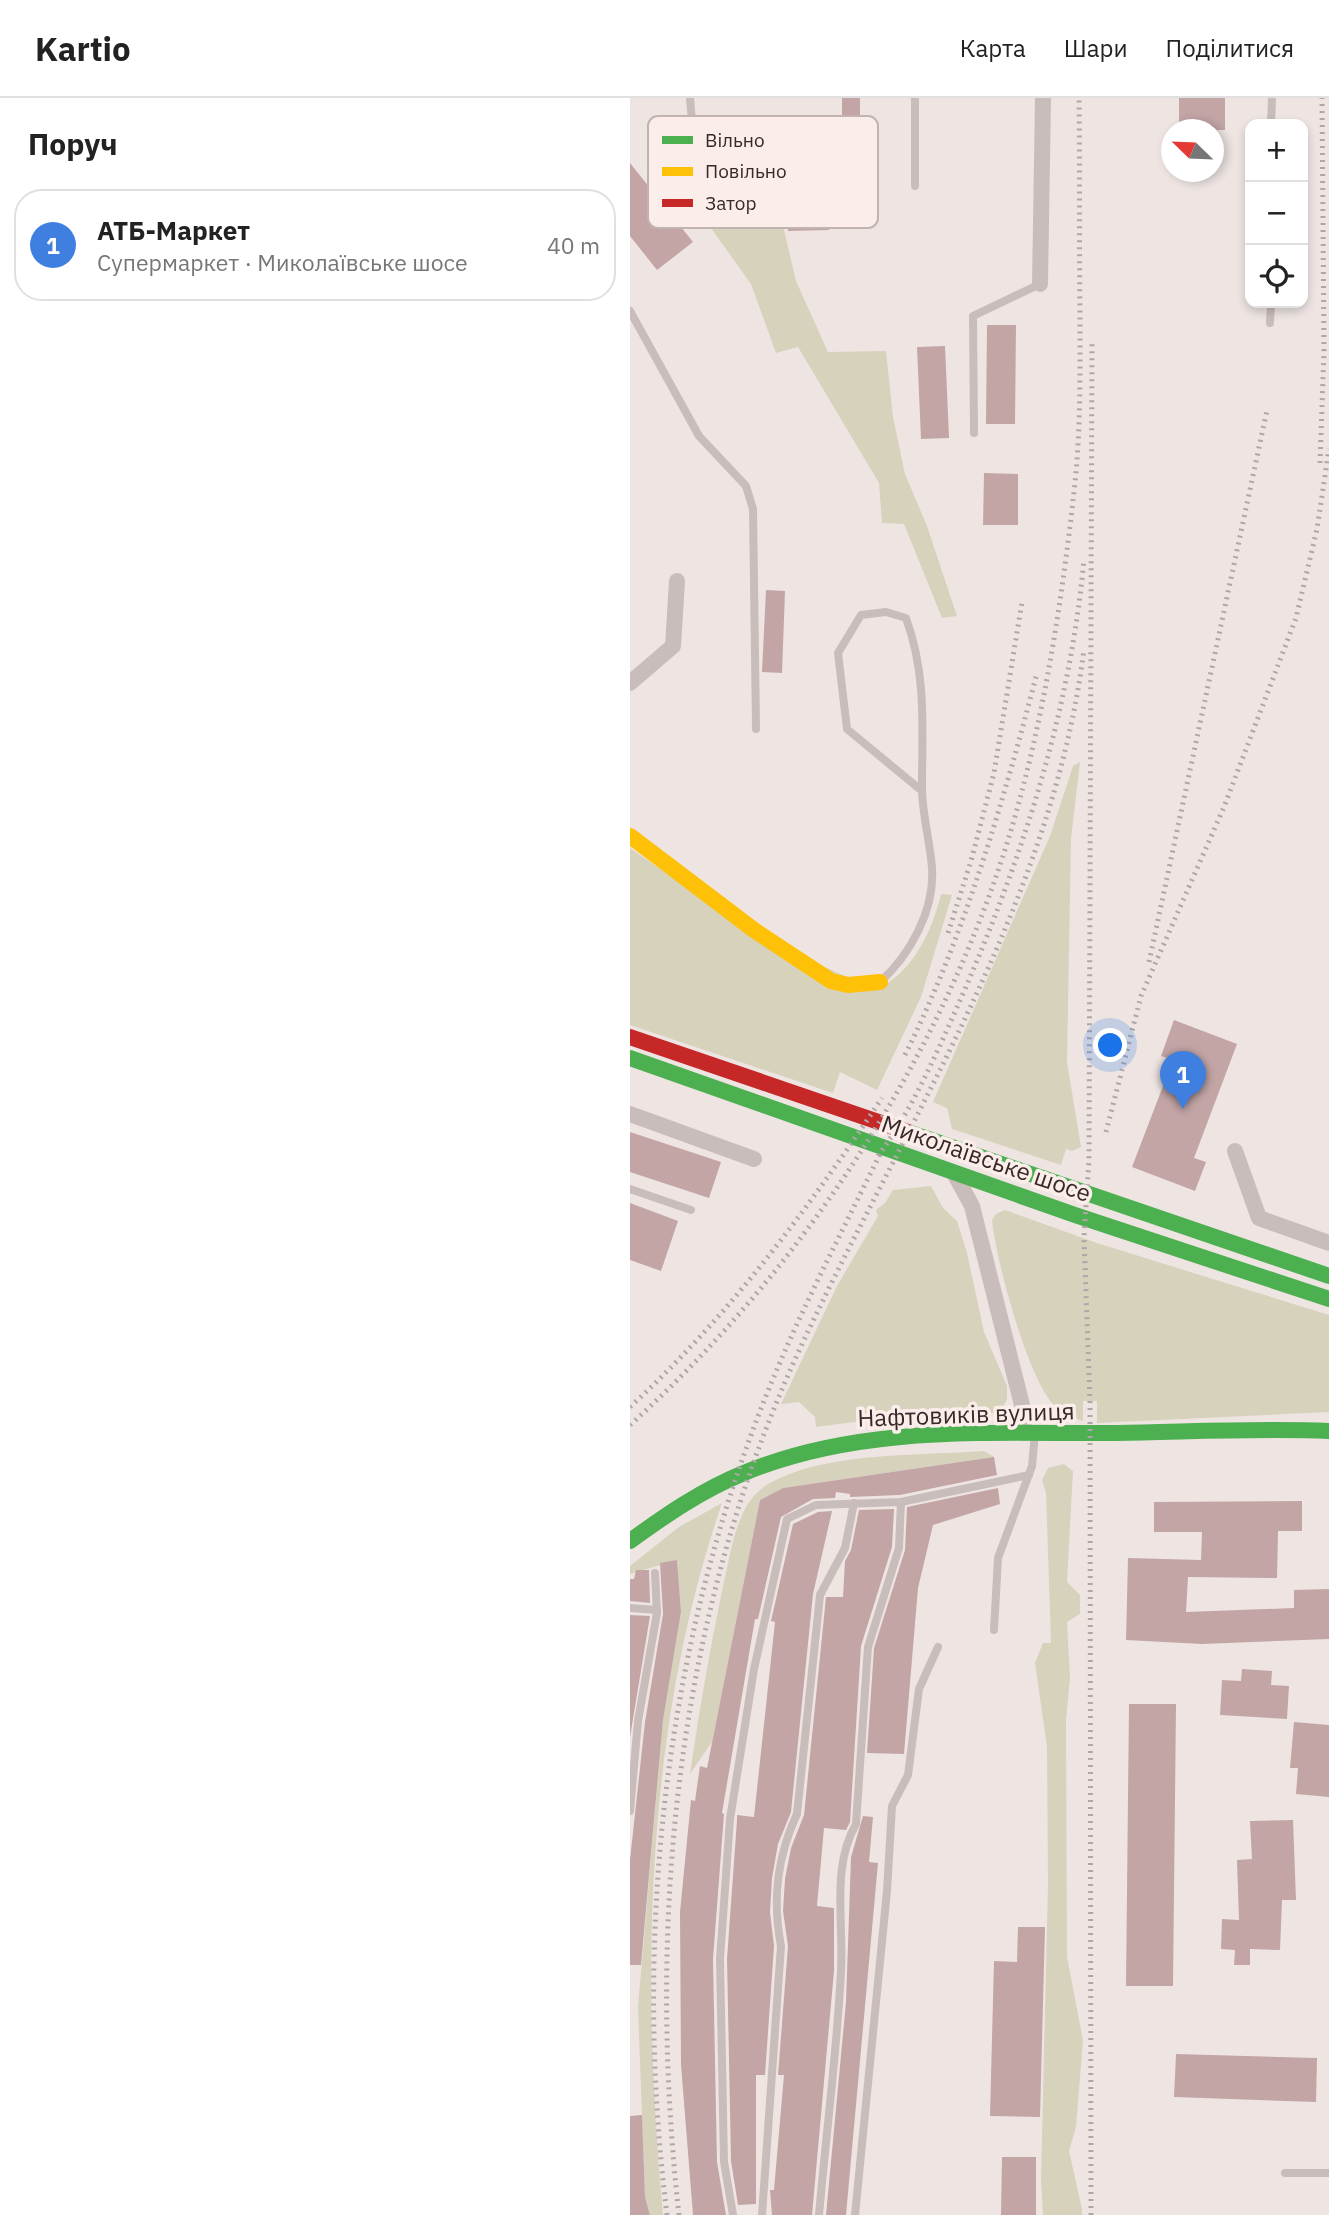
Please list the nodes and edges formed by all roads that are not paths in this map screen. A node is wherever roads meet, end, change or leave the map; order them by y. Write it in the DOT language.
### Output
graph roads {
  1 [pos="690,98"];
  2 [pos="915,98"];
  3 [pos="1043,98"];
  4 [pos="1272,98"];
  5 [pos="692,116"];
  6 [pos="1271,119"];
  7 [pos="915,186"];
  8 [pos="1040,284"];
  9 [pos="1270,308"];
  10 [pos="630,312"];
  11 [pos="1270,323"];
  12 [pos="974,433"];
  13 [pos="677,581"];
  14 [pos="630,683"];
  15 [pos="756,729"];
  16 [pos="922,791"];
  17 [pos="630,836"];
  18 [pos="880,982"];
  19 [pos="630,1037"];
  20 [pos="630,1058"];
  21 [pos="630,1114"];
  22 [pos="1235,1151"];
  23 [pos="754,1159"];
  24 [pos="952,1171"];
  25 [pos="630,1189"];
  26 [pos="691,1210"];
  27 [pos="1329,1243"];
  28 [pos="1329,1276"];
  29 [pos="1329,1299"];
  30 [pos="1329,1423"];
  31 [pos="1300,1429"];
  32 [pos="1329,1431"];
  33 [pos="1029,1433"];
  34 [pos="1029,1475"];
  35 [pos="901,1502"];
  36 [pos="854,1503"];
  37 [pos="630,1541"];
  38 [pos="654,1573"];
  39 [pos="630,1608"];
  40 [pos="657,1610"];
  41 [pos="994,1630"];
  42 [pos="938,1647"];
  43 [pos="630,1811"];
  44 [pos="1285,2173"];
  45 [pos="1329,2173"];
  46 [pos="733,2215"];
  47 [pos="762,2215"];
  48 [pos="819,2215"];
  49 [pos="855,2215"];
  1 -- 5 [label="lane"];
  2 -- 7 [label="lane"];
  3 -- 8 [label="street"];
  4 -- 6 [label="lane"];
  8 -- 12 [label="lane"];
  9 -- 11 [label="lane"];
  10 -- 15 [label="lane"];
  13 -- 14 [label="street"];
  16 -- 16 [label="lane"];
  16 -- 18 [label="lane"];
  17 -- 18 [label="main road"];
  19 -- 28 [label="main road, Миколаївське шосе"];
  20 -- 24 [label="main road, Миколаївське шосе"];
  21 -- 23 [label="street"];
  22 -- 27 [label="street"];
  24 -- 29 [label="main road, Миколаївське шосе"];
  24 -- 33 [label="street"];
  25 -- 26 [label="lane"];
  30 -- 31 [label="street"];
  31 -- 32 [label="main road, Нафтовиків вулиця"];
  31 -- 33 [label="main road, Нафтовиків вулиця"];
  33 -- 34 [label="lane"];
  33 -- 37 [label="main road, Нафтовиків вулиця"];
  34 -- 35 [label="lane"];
  34 -- 41 [label="lane"];
  35 -- 36 [label="lane"];
  35 -- 48 [label="lane"];
  36 -- 46 [label="lane"];
  36 -- 47 [label="lane"];
  38 -- 40 [label="lane"];
  39 -- 40 [label="lane"];
  40 -- 43 [label="lane"];
  42 -- 49 [label="lane"];
  44 -- 45 [label="lane"];
}
